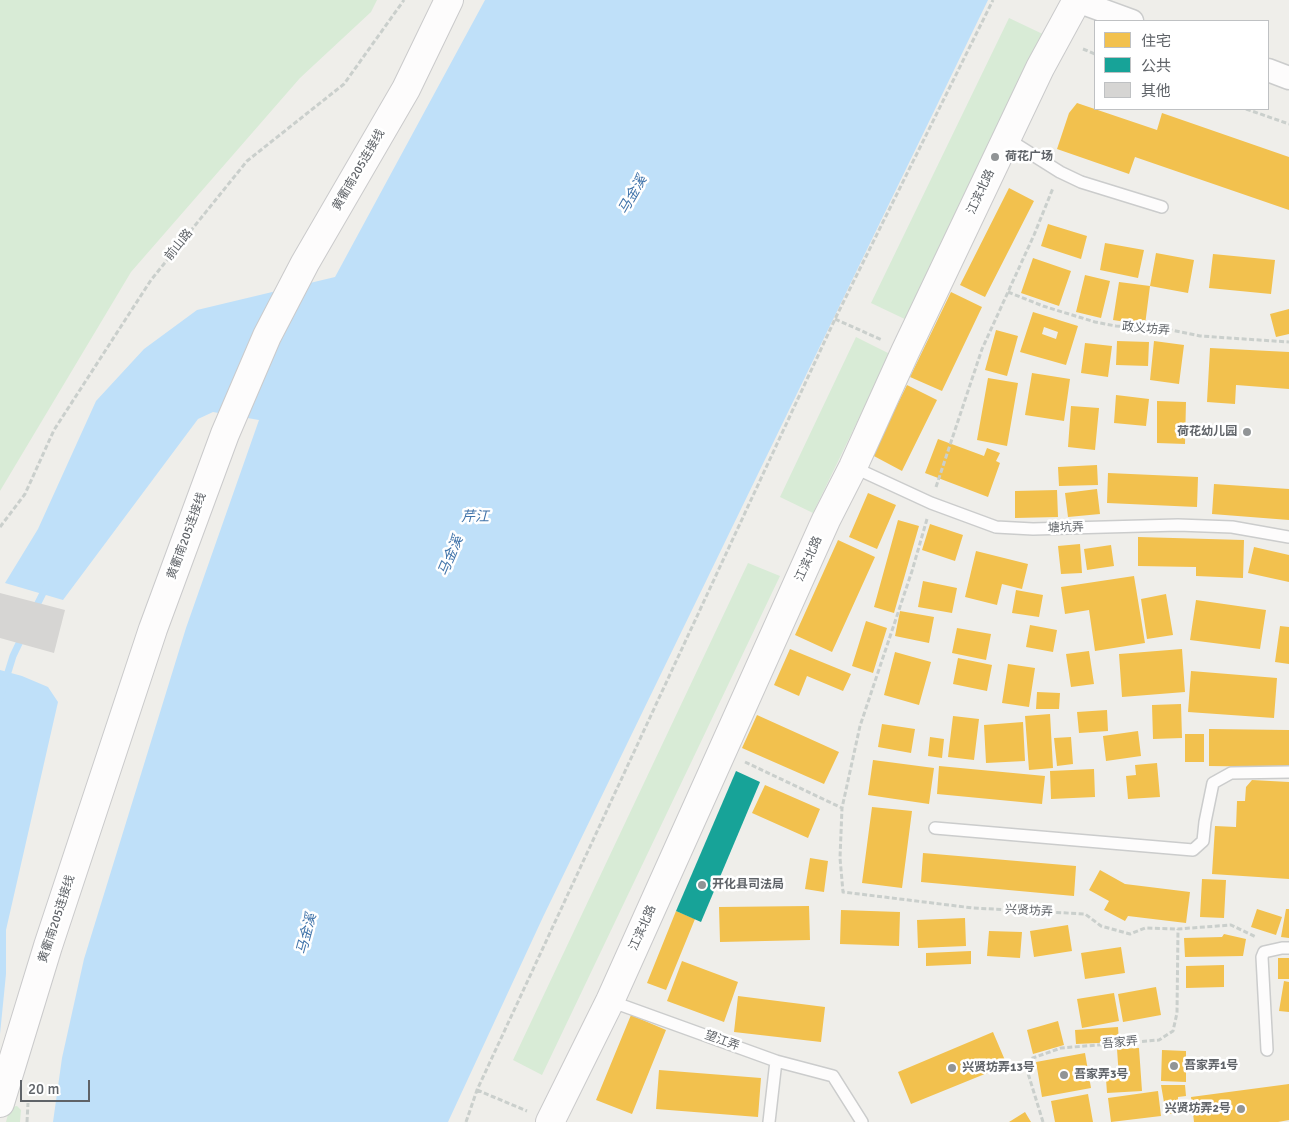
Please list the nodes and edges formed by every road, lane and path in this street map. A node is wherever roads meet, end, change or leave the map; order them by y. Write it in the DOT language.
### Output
graph roads {
  1 [pos="404,0"];
  2 [pos="449,0"];
  3 [pos="993,0"];
  4 [pos="1077,1"];
  5 [pos="1129,20"];
  6 [pos="1083,49"];
  7 [pos="1094,54"];
  8 [pos="1269,70"];
  9 [pos="1289,78"];
  10 [pos="1249,110"];
  11 [pos="1289,124"];
  12 [pos="1006,138"];
  13 [pos="1162,206"];
  14 [pos="1008,292"];
  15 [pos="835,319"];
  16 [pos="1289,342"];
  17 [pos="905,352"];
  18 [pos="853,467"];
  19 [pos="0,527"];
  20 [pos="1289,538"];
  21 [pos="722,750"];
  22 [pos="1289,772"];
  23 [pos="935,828"];
  24 [pos="1178,928"];
  25 [pos="1286,948"];
  26 [pos="610,1000"];
  27 [pos="1267,1050"];
  28 [pos="776,1061"];
  29 [pos="477,1090"];
  30 [pos="0,1103"];
  31 [pos="466,1122"];
  32 [pos="550,1122"];
  33 [pos="769,1122"];
  34 [pos="862,1122"];
  35 [pos="1043,1122"];
  1 -- 19 [label="path, 前山路"];
  2 -- 30 [label="main road, 黄衢南205连接线"];
  3 -- 15 [label="path"];
  4 -- 5 [label="street"];
  4 -- 12 [label="main road, 江滨北路"];
  6 -- 7 [label="path"];
  8 -- 9 [label="street"];
  10 -- 11 [label="path"];
  12 -- 13 [label="lane"];
  12 -- 17 [label="main road, 江滨北路"];
  14 -- 16 [label="path, 政义坊弄"];
  15 -- 17 [label="path"];
  15 -- 29 [label="path"];
  17 -- 18 [label="main road, 江滨北路"];
  18 -- 20 [label="lane, 塘坑弄"];
  18 -- 21 [label="main road, 江滨北路"];
  21 -- 24 [label="path, 兴贤坊弄"];
  21 -- 26 [label="main road, 江滨北路"];
  22 -- 23 [label="lane"];
  24 -- 25 [label="path, 兴贤坊弄"];
  24 -- 35 [label="path, 吾家弄"];
  25 -- 27 [label="lane"];
  26 -- 28 [label="lane, 望江弄"];
  26 -- 32 [label="main road, 江滨北路"];
  28 -- 33 [label="lane"];
  28 -- 34 [label="lane, 望江弄"];
  29 -- 31 [label="path"];
  29 -- 32 [label="path"];
}
